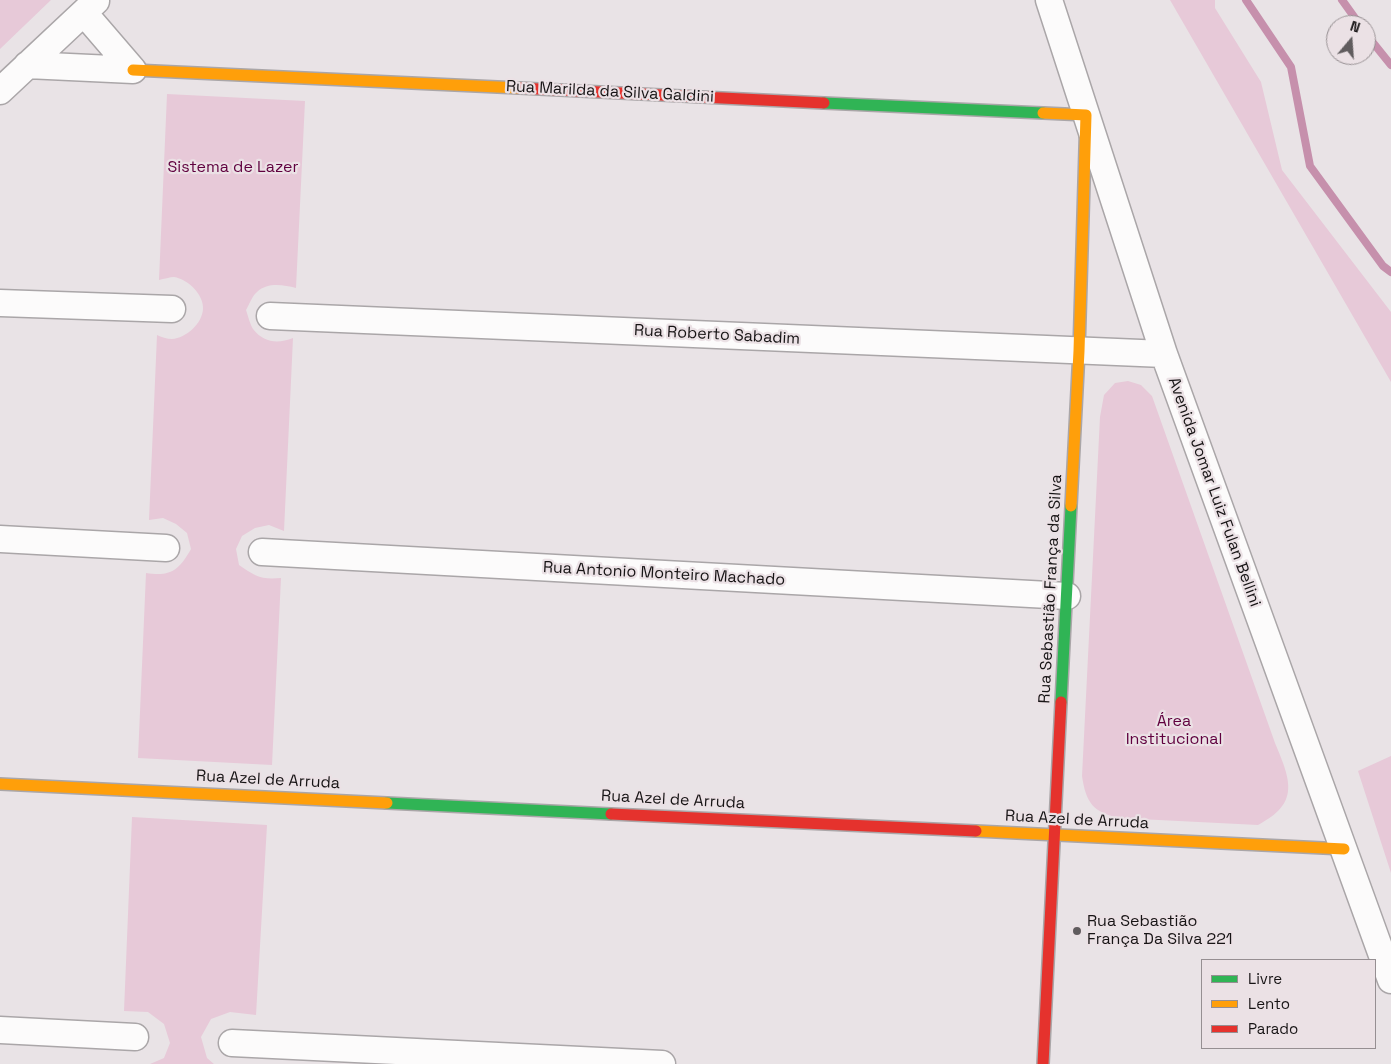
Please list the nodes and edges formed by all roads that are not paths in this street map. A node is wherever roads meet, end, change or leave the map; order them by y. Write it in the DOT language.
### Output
graph roads {
  1 [pos="1049,0"];
  2 [pos="90,6"];
  3 [pos="26,65"];
  4 [pos="133,70"];
  5 [pos="0,91"];
  6 [pos="1086,115"];
  7 [pos="0,303"];
  8 [pos="172,309"];
  9 [pos="270,316"];
  10 [pos="1079,351"];
  11 [pos="1164,354"];
  12 [pos="0,539"];
  13 [pos="166,548"];
  14 [pos="262,552"];
  15 [pos="1067,596"];
  16 [pos="0,784"];
  17 [pos="1054,835"];
  18 [pos="1344,849"];
  19 [pos="1391,980"];
  20 [pos="0,1030"];
  21 [pos="135,1037"];
  22 [pos="232,1043"];
  23 [pos="662,1064"];
  24 [pos="1043,1064"];
  1 -- 6 [label="street, Avenida Jomar Luiz Fulan Bellini"];
  2 -- 3 [label="street"];
  2 -- 4 [label="street"];
  3 -- 4 [label="street, Rua Marilda da Silva Galdini"];
  3 -- 5 [label="street"];
  4 -- 6 [label="street, Rua Marilda da Silva Galdini"];
  6 -- 10 [label="street, Rua Sebastião França da Silva"];
  6 -- 11 [label="street, Avenida Jomar Luiz Fulan Bellini"];
  7 -- 8 [label="street"];
  9 -- 10 [label="street, Rua Roberto Sabadim"];
  10 -- 11 [label="street, Rua Roberto Sabadim"];
  10 -- 15 [label="street, Rua Sebastião França da Silva"];
  11 -- 18 [label="street, Avenida Jomar Luiz Fulan Bellini"];
  12 -- 13 [label="street"];
  14 -- 15 [label="street, Rua Antonio Monteiro Machado"];
  15 -- 17 [label="street, Rua Sebastião França da Silva"];
  16 -- 17 [label="street, Rua Azel de Arruda"];
  17 -- 18 [label="street, Rua Azel de Arruda"];
  17 -- 24 [label="street, Rua Sebastião França da Silva"];
  18 -- 19 [label="street, Avenida Jomar Luiz Fulan Bellini"];
  20 -- 21 [label="street"];
  22 -- 23 [label="street"];
}
